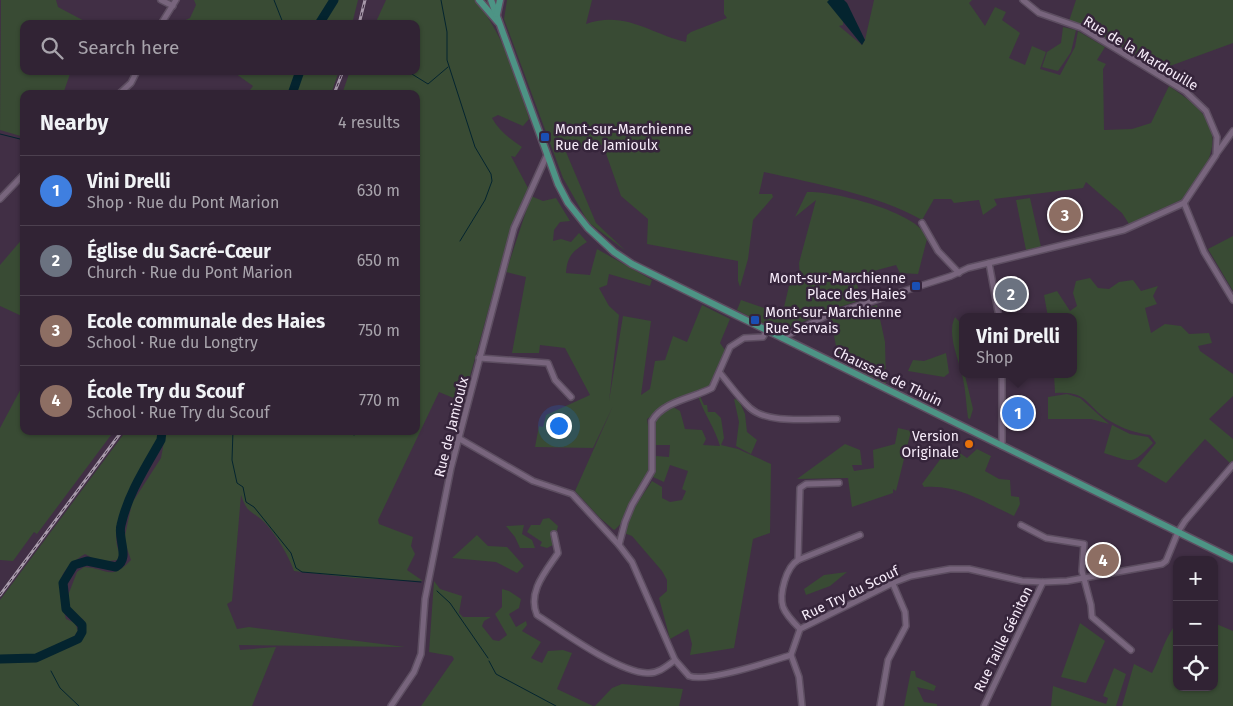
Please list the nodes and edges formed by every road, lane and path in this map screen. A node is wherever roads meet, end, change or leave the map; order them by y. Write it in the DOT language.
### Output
graph roads {
  1 [pos="161,0"];
  2 [pos="176,0"];
  3 [pos="479,0"];
  4 [pos="491,0"];
  5 [pos="500,0"];
  6 [pos="1023,0"];
  7 [pos="173,6"];
  8 [pos="497,15"];
  9 [pos="164,20"];
  10 [pos="500,23"];
  11 [pos="135,75"];
  12 [pos="124,90"];
  13 [pos="1233,131"];
  14 [pos="547,155"];
  15 [pos="1216,155"];
  16 [pos="20,178"];
  17 [pos="0,199"];
  18 [pos="1184,203"];
  19 [pos="922,224"];
  20 [pos="990,262"];
  21 [pos="959,273"];
  22 [pos="1233,300"];
  23 [pos="997,313"];
  24 [pos="767,330"];
  25 [pos="782,338"];
  26 [pos="479,358"];
  27 [pos="720,373"];
  28 [pos="1002,378"];
  29 [pos="571,397"];
  30 [pos="837,419"];
  31 [pos="460,439"];
  32 [pos="1002,446"];
  33 [pos="1233,465"];
  34 [pos="839,483"];
  35 [pos="1021,526"];
  36 [pos="1178,532"];
  37 [pos="554,534"];
  38 [pos="860,535"];
  39 [pos="619,545"];
  40 [pos="1233,559"];
  41 [pos="798,560"];
  42 [pos="1085,577"];
  43 [pos="1043,582"];
  44 [pos="892,584"];
  45 [pos="800,629"];
  46 [pos="1131,650"];
  47 [pos="791,655"];
  48 [pos="675,660"];
  49 [pos="391,706"];
  50 [pos="802,706"];
  51 [pos="880,706"];
  52 [pos="984,706"];
  1 -- 7 [label="street"];
  2 -- 7 [label="street"];
  3 -- 10 [label="main road"];
  4 -- 8 [label="main road, Chaussée de Thuin"];
  5 -- 8 [label="main road"];
  6 -- 15 [label="street, Rue de la Mardouille"];
  7 -- 9 [label="street"];
  8 -- 10 [label="main road, Chaussée de Thuin"];
  10 -- 14 [label="main road, Chaussée de Thuin"];
  11 -- 12 [label="street"];
  13 -- 15 [label="street"];
  14 -- 24 [label="main road, Chaussée de Thuin"];
  14 -- 26 [label="street, Rue de Jamioulx"];
  15 -- 18 [label="street"];
  16 -- 17 [label="street"];
  18 -- 20 [label="street"];
  18 -- 22 [label="street"];
  19 -- 21 [label="street"];
  20 -- 21 [label="street"];
  20 -- 23 [label="street"];
  21 -- 25 [label="street"];
  24 -- 25 [label="main road, Chaussée de Thuin"];
  24 -- 27 [label="street"];
  25 -- 32 [label="main road, Chaussée de Thuin"];
  26 -- 29 [label="street"];
  26 -- 31 [label="street, Rue de Jamioulx"];
  27 -- 30 [label="street"];
  27 -- 39 [label="street"];
  28 -- 32 [label="street"];
  31 -- 39 [label="street"];
  31 -- 49 [label="street, Rue de Jamioulx"];
  32 -- 36 [label="main road, Chaussée de Thuin"];
  33 -- 36 [label="street"];
  34 -- 41 [label="street"];
  35 -- 42 [label="street"];
  36 -- 40 [label="main road, Chaussée de Thuin"];
  36 -- 42 [label="street, Rue Try du Scouf"];
  37 -- 48 [label="street"];
  38 -- 41 [label="street"];
  39 -- 48 [label="street"];
  41 -- 45 [label="street"];
  42 -- 43 [label="street, Rue Try du Scouf"];
  42 -- 46 [label="street"];
  43 -- 44 [label="street, Rue Try du Scouf"];
  43 -- 52 [label="street, Rue Taille Géniton"];
  44 -- 45 [label="street, Rue Try du Scouf"];
  44 -- 51 [label="street"];
  45 -- 47 [label="street, Rue Try du Scouf"];
  47 -- 48 [label="street"];
  47 -- 50 [label="street"];
}
